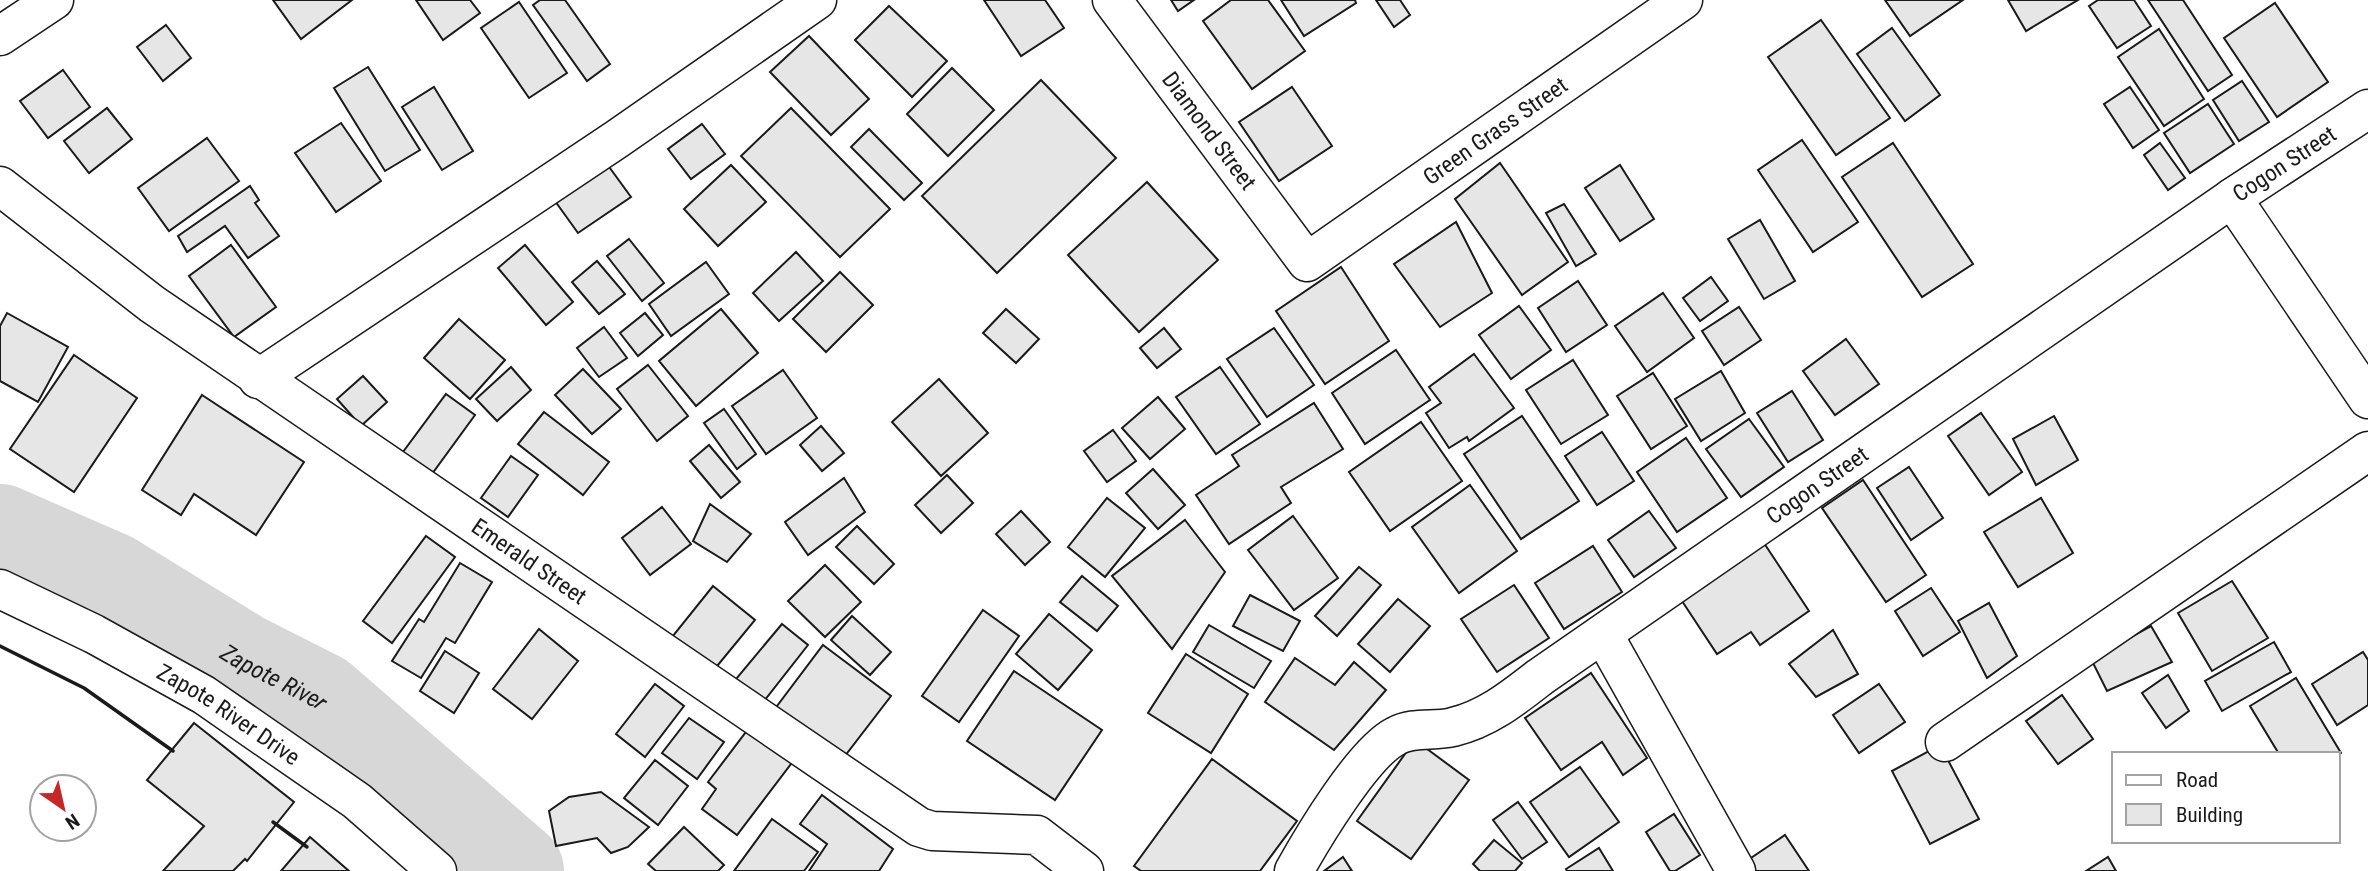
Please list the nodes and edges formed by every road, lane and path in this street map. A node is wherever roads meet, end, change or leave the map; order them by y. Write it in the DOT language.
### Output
graph roads {
  1 [pos="54,0"];
  2 [pos="817,0"];
  3 [pos="1112,0"];
  4 [pos="1683,0"];
  5 [pos="0,36"];
  6 [pos="2368,109"];
  7 [pos="0,186"];
  8 [pos="2232,198"];
  9 [pos="1307,262"];
  10 [pos="258,379"];
  11 [pos="2368,399"];
  12 [pos="2368,452"];
  13 [pos="0,589"];
  14 [pos="1603,634"];
  15 [pos="1945,742"];
  16 [pos="437,871"];
  17 [pos="1084,871"];
  18 [pos="1294,871"];
  19 [pos="1736,871"];
  1 -- 5 [label="street"];
  2 -- 10 [label="street"];
  3 -- 9 [label="street, Diamond Street"];
  4 -- 9 [label="street, Green Grass Street"];
  6 -- 8 [label="street, Cogon Street"];
  7 -- 10 [label="street, Emerald Street"];
  8 -- 11 [label="street"];
  8 -- 14 [label="street, Cogon Street"];
  10 -- 17 [label="street, Emerald Street"];
  12 -- 15 [label="street"];
  13 -- 16 [label="street, Zapote River Drive"];
  14 -- 18 [label="street, Cogon Street"];
  14 -- 19 [label="street"];
}
